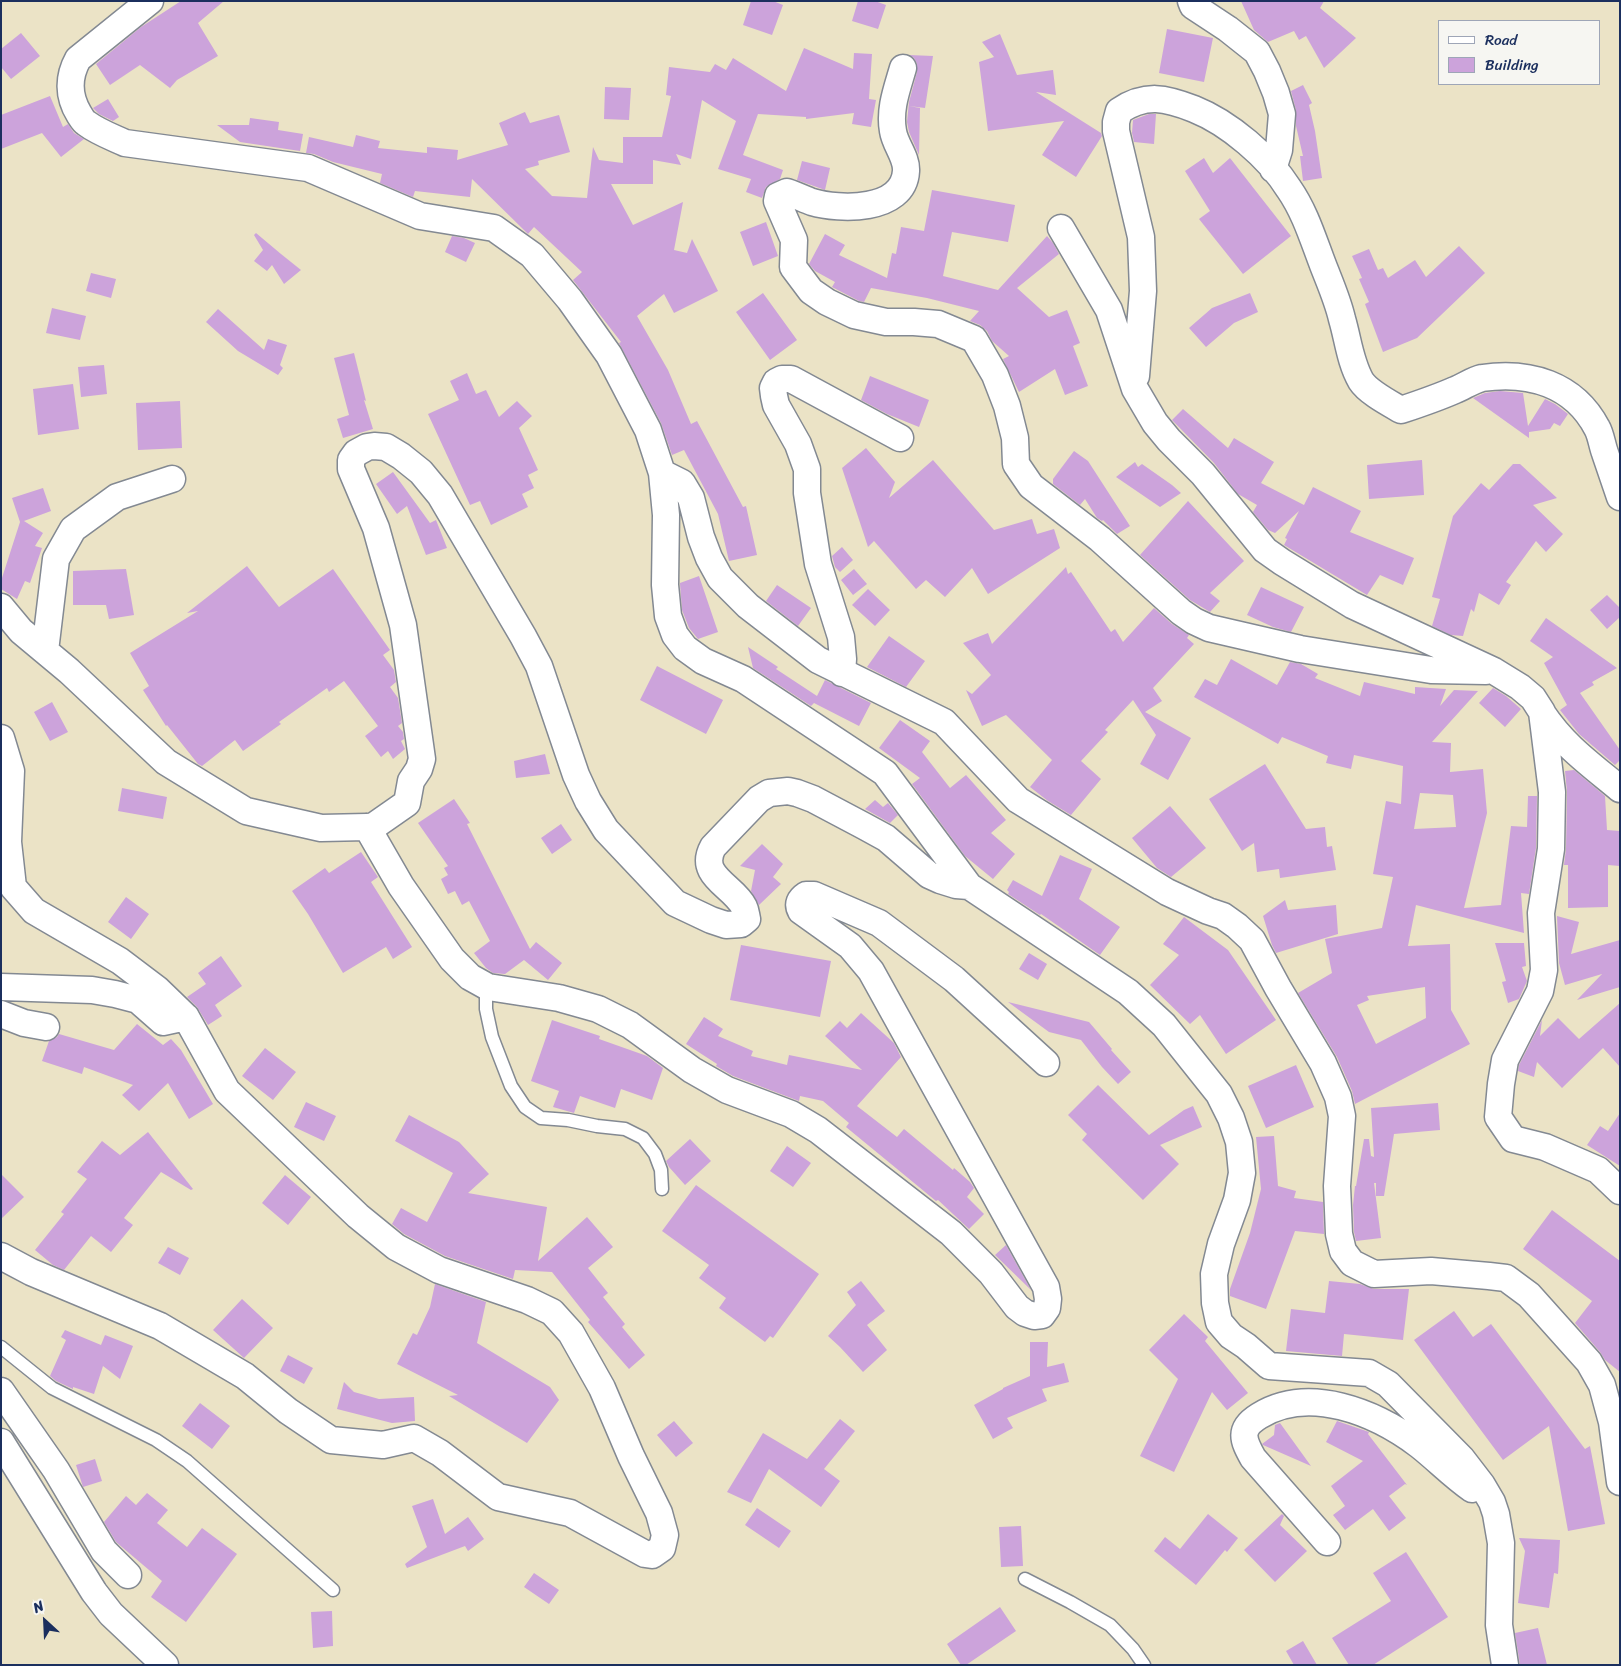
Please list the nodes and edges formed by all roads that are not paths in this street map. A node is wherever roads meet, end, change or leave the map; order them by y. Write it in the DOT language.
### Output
graph roads {
  1 [pos="150,1"];
  2 [pos="1191,1"];
  3 [pos="902,68"];
  4 [pos="1273,169"];
  5 [pos="1061,228"];
  6 [pos="1135,389"];
  7 [pos="900,438"];
  8 [pos="662,473"];
  9 [pos="172,479"];
  10 [pos="1620,497"];
  11 [pos="1,607"];
  12 [pos="45,651"];
  13 [pos="1494,671"];
  14 [pos="842,673"];
  15 [pos="1542,712"];
  16 [pos="1,738"];
  17 [pos="1620,789"];
  18 [pos="367,827"];
  19 [pos="969,886"];
  20 [pos="1,987"];
  21 [pos="488,987"];
  22 [pos="1,1014"];
  23 [pos="186,1017"];
  24 [pos="46,1027"];
  25 [pos="1046,1063"];
  26 [pos="662,1189"];
  27 [pos="1620,1191"];
  28 [pos="1,1256"];
  29 [pos="1,1347"];
  30 [pos="1,1392"];
  31 [pos="1,1442"];
  32 [pos="1620,1482"];
  33 [pos="1492,1502"];
  34 [pos="1327,1542"];
  35 [pos="128,1575"];
  36 [pos="1025,1579"];
  37 [pos="333,1590"];
  38 [pos="165,1665"];
  39 [pos="1144,1665"];
  40 [pos="1505,1665"];
  1 -- 8 [label="street"];
  2 -- 4 [label="street"];
  3 -- 13 [label="street"];
  4 -- 6 [label="street"];
  4 -- 10 [label="street"];
  5 -- 6 [label="street"];
  6 -- 13 [label="street"];
  7 -- 14 [label="street"];
  8 -- 14 [label="street"];
  8 -- 19 [label="street"];
  9 -- 12 [label="street"];
  11 -- 12 [label="street"];
  12 -- 18 [label="street"];
  13 -- 15 [label="street"];
  14 -- 32 [label="street"];
  15 -- 17 [label="street"];
  15 -- 27 [label="street"];
  16 -- 23 [label="street"];
  18 -- 19 [label="street"];
  18 -- 21 [label="street"];
  19 -- 33 [label="street"];
  20 -- 23 [label="street"];
  21 -- 25 [label="street"];
  21 -- 26 [label="lane"];
  22 -- 24 [label="street"];
  23 -- 28 [label="street"];
  29 -- 37 [label="lane"];
  30 -- 35 [label="street"];
  31 -- 38 [label="street"];
  33 -- 34 [label="street"];
  33 -- 40 [label="street"];
  36 -- 39 [label="lane"];
}
